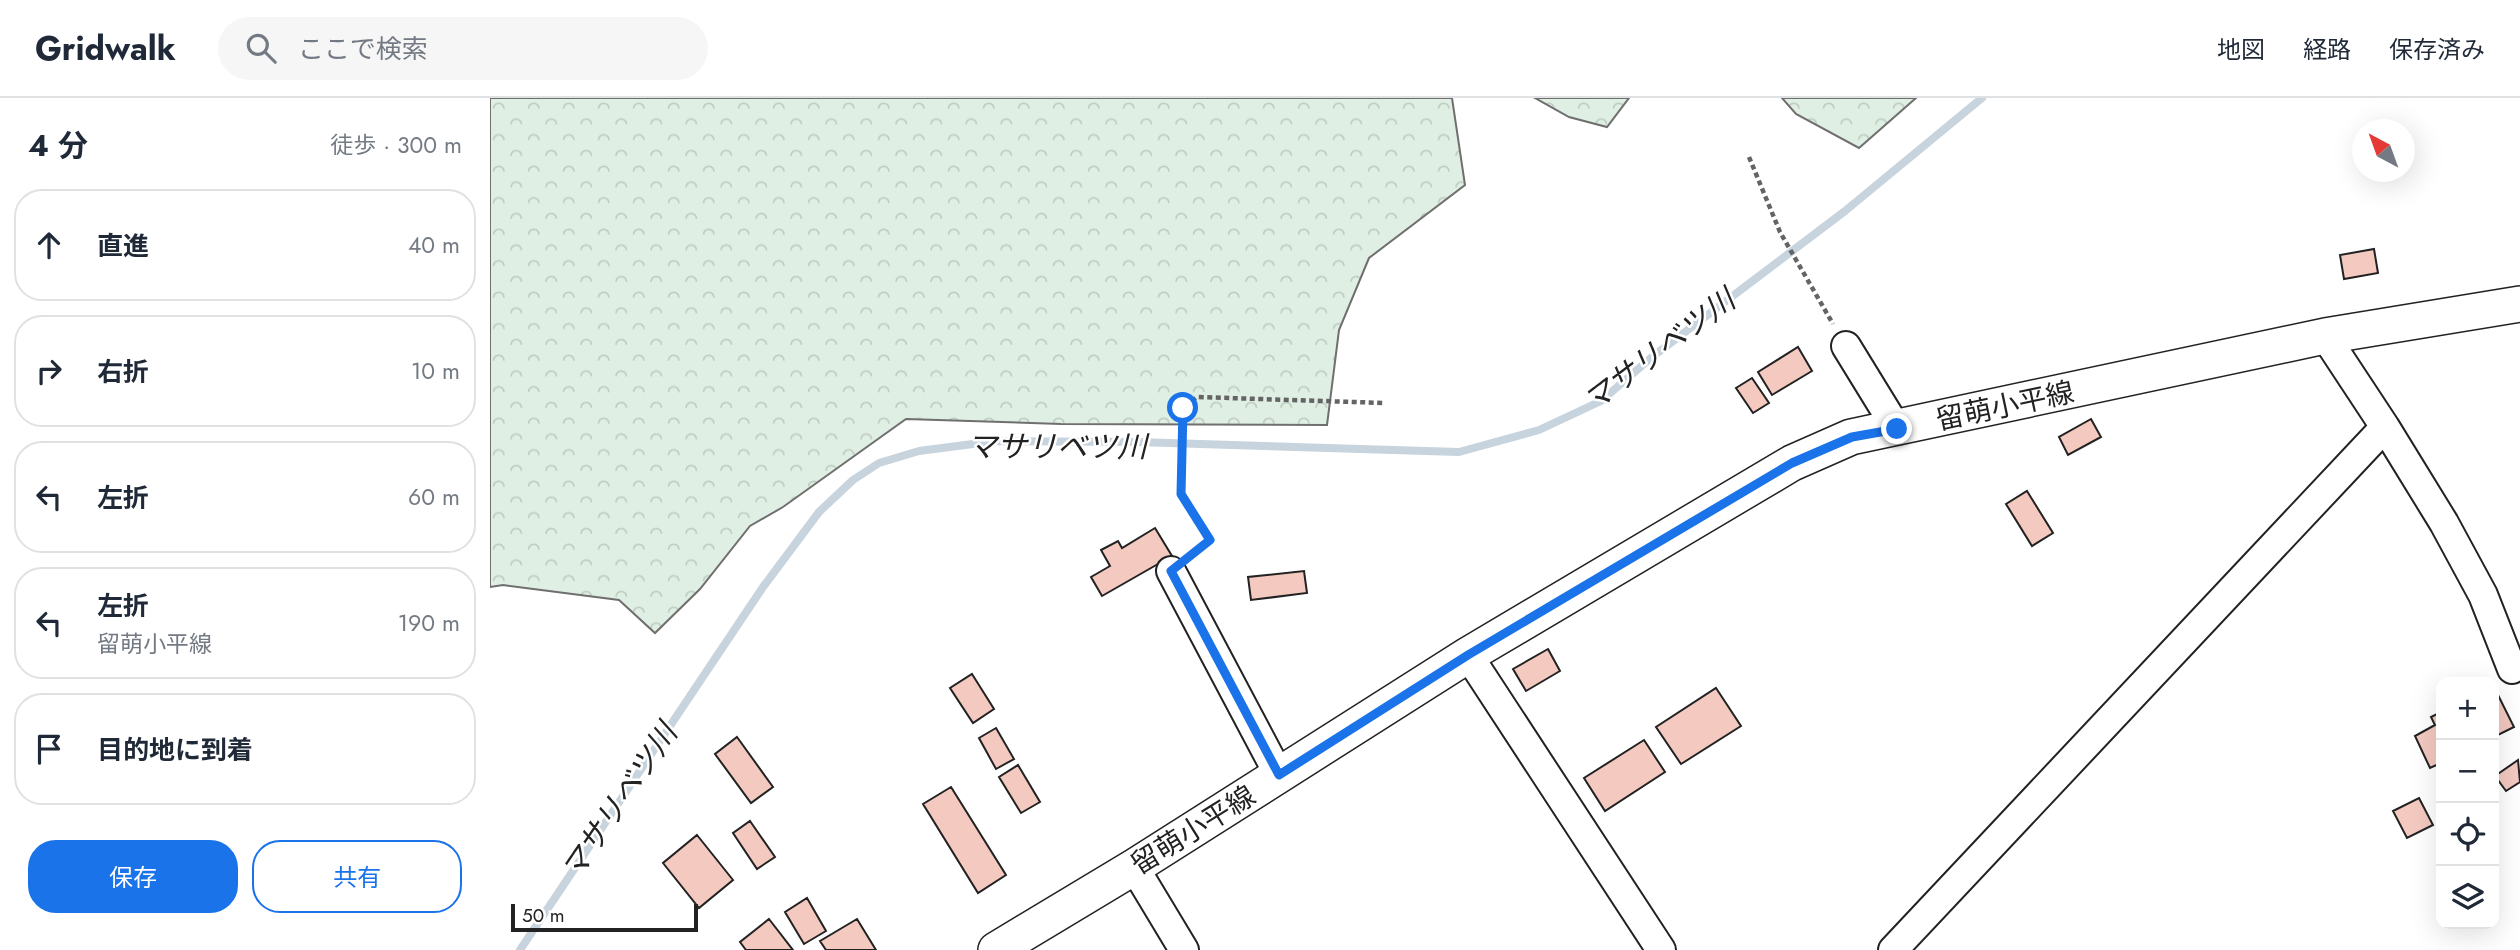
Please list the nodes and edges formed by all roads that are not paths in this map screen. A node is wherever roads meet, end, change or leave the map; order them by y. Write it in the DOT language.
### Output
graph roads {
  1 [pos="2519,302"];
  2 [pos="2325,336"];
  3 [pos="1846,346"];
  4 [pos="2385,427"];
  5 [pos="1897,429"];
  6 [pos="1171,571"];
  7 [pos="1468,655"];
  8 [pos="2512,670"];
  9 [pos="1279,775"];
  10 [pos="1134,867"];
  11 [pos="996,950"];
  12 [pos="1184,950"];
  13 [pos="1661,950"];
  14 [pos="1893,950"];
  1 -- 2 [label="main road, 留萌小平線"];
  2 -- 4 [label="street"];
  2 -- 5 [label="main road, 留萌小平線"];
  3 -- 5 [label="street"];
  4 -- 8 [label="street"];
  4 -- 14 [label="street"];
  5 -- 7 [label="main road, 留萌小平線"];
  6 -- 9 [label="street"];
  7 -- 9 [label="main road, 留萌小平線"];
  7 -- 13 [label="street"];
  9 -- 10 [label="main road, 留萌小平線"];
  10 -- 11 [label="main road, 留萌小平線"];
  10 -- 12 [label="street"];
}
